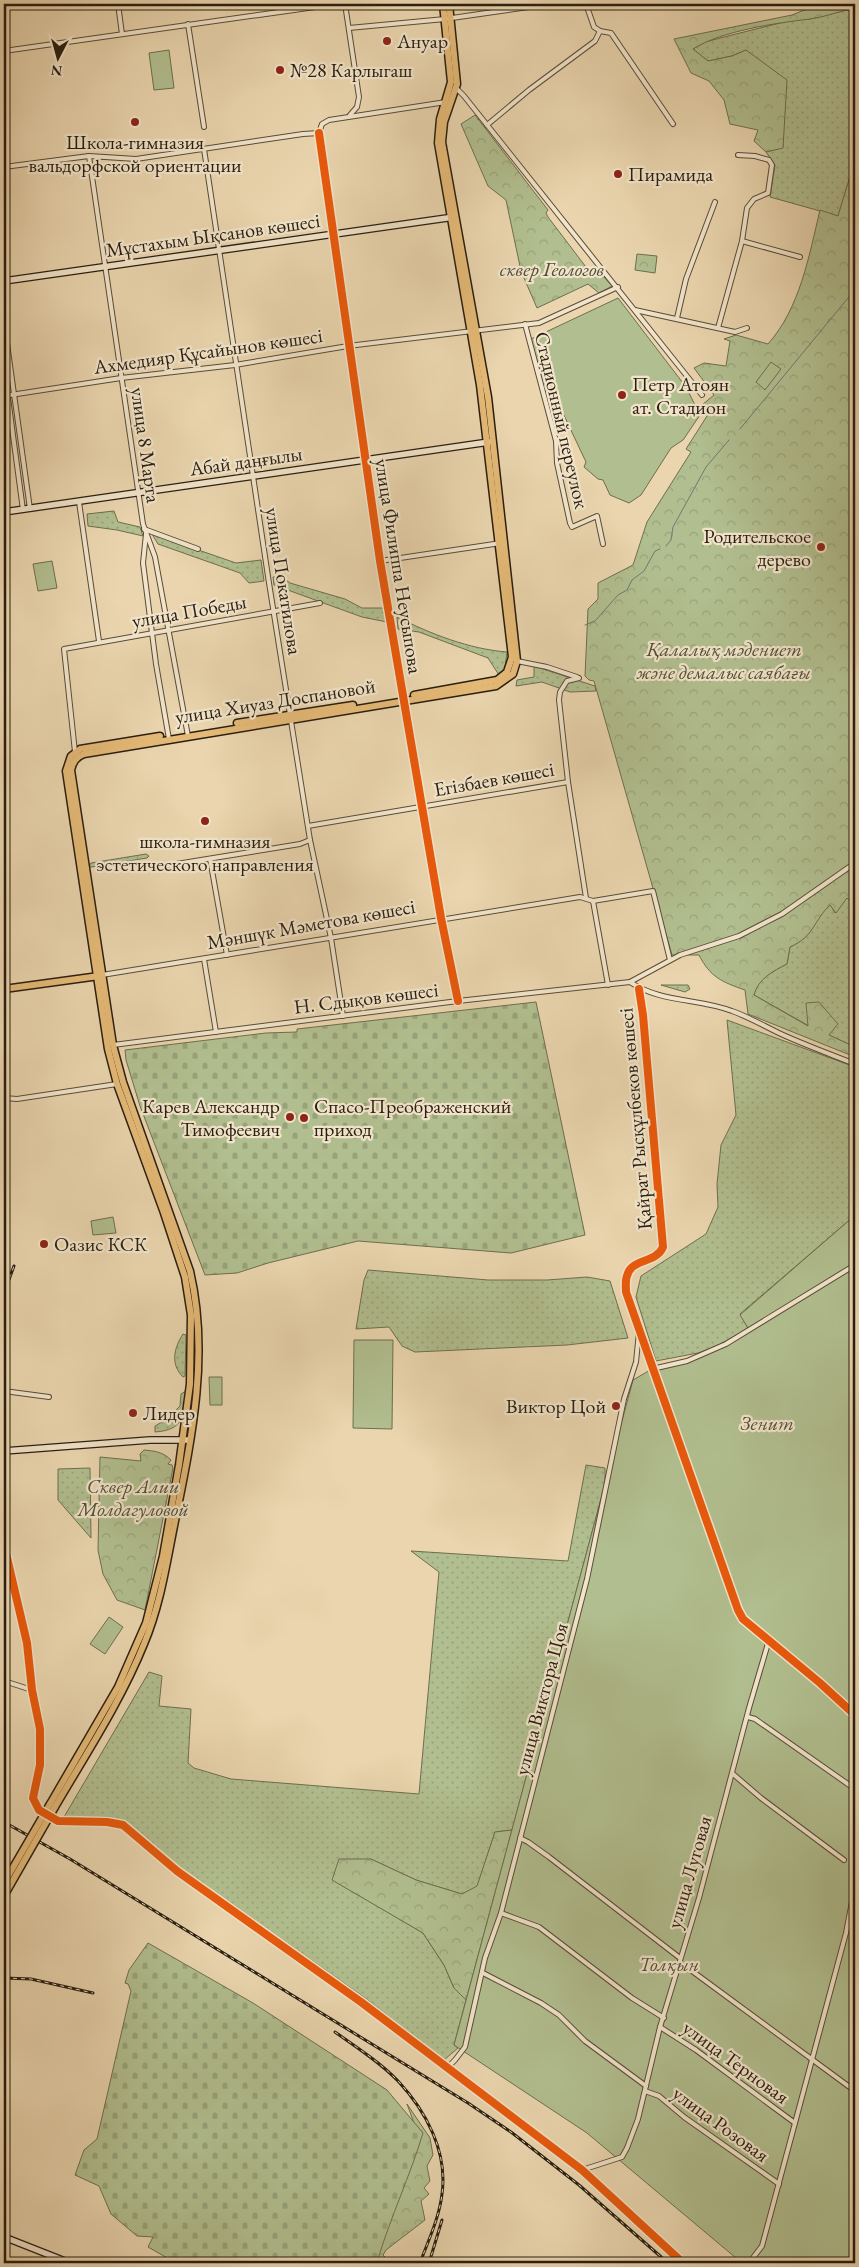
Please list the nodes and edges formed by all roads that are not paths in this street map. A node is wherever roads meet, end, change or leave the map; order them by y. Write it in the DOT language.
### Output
graph roads {
  1 [pos="118,4"];
  2 [pos="336,4"];
  3 [pos="345,4"];
  4 [pos="443,4"];
  5 [pos="449,4"];
  6 [pos="549,4"];
  7 [pos="586,4"];
  8 [pos="448,19"];
  9 [pos="188,24"];
  10 [pos="349,28"];
  11 [pos="600,31"];
  12 [pos="122,34"];
  13 [pos="4,51"];
  14 [pos="456,88"];
  15 [pos="448,103"];
  16 [pos="347,116"];
  17 [pos="488,124"];
  18 [pos="673,124"];
  19 [pos="204,127"];
  20 [pos="319,133"];
  21 [pos="204,149"];
  22 [pos="738,155"];
  23 [pos="89,156"];
  24 [pos="4,167"];
  25 [pos="715,202"];
  26 [pos="453,217"];
  27 [pos="333,234"];
  28 [pos="742,241"];
  29 [pos="220,250"];
  30 [pos="800,257"];
  31 [pos="105,267"];
  32 [pos="4,282"];
  33 [pos="618,288"];
  34 [pos="635,310"];
  35 [pos="676,318"];
  36 [pos="4,322"];
  37 [pos="525,324"];
  38 [pos="718,328"];
  39 [pos="748,328"];
  40 [pos="474,331"];
  41 [pos="348,346"];
  42 [pos="236,365"];
  43 [pos="4,368"];
  44 [pos="121,378"];
  45 [pos="14,395"];
  46 [pos="702,395"];
  47 [pos="6,396"];
  48 [pos="490,442"];
  49 [pos="365,460"];
  50 [pos="252,476"];
  51 [pos="139,493"];
  52 [pos="79,502"];
  53 [pos="27,509"];
  54 [pos="4,512"];
  55 [pos="145,531"];
  56 [pos="502,543"];
  57 [pos="603,544"];
  58 [pos="198,549"];
  59 [pos="380,561"];
  60 [pos="320,604"];
  61 [pos="273,612"];
  62 [pos="169,630"];
  63 [pos="152,633"];
  64 [pos="99,641"];
  65 [pos="517,661"];
  66 [pos="404,699"];
  67 [pos="291,717"];
  68 [pos="188,734"];
  69 [pos="168,737"];
  70 [pos="76,755"];
  71 [pos="568,782"];
  72 [pos="422,806"];
  73 [pos="308,826"];
  74 [pos="310,840"];
  75 [pos="210,859"];
  76 [pos="855,863"];
  77 [pos="164,866"];
  78 [pos="586,898"];
  79 [pos="593,901"];
  80 [pos="442,918"];
  81 [pos="331,938"];
  82 [pos="227,955"];
  83 [pos="204,959"];
  84 [pos="670,960"];
  85 [pos="99,976"];
  86 [pos="630,982"];
  87 [pos="608,985"];
  88 [pos="4,989"];
  89 [pos="639,989"];
  90 [pos="458,1001"];
  91 [pos="343,1016"];
  92 [pos="216,1032"];
  93 [pos="110,1047"];
  94 [pos="855,1064"];
  95 [pos="117,1084"];
  96 [pos="4,1087"];
  97 [pos="5,1098"];
  98 [pos="138,1132"];
  99 [pos="855,1265"];
  100 [pos="640,1330"];
  101 [pos="652,1369"];
  102 [pos="4,1391"];
  103 [pos="49,1396"];
  104 [pos="187,1440"];
  105 [pos="4,1451"];
  106 [pos="4,1545"];
  107 [pos="769,1640"];
  108 [pos="4,1681"];
  109 [pos="32,1690"];
  110 [pos="855,1715"];
  111 [pos="748,1717"];
  112 [pos="733,1774"];
  113 [pos="855,1789"];
  114 [pos="52,1805"];
  115 [pos="520,1838"];
  116 [pos="844,1860"];
  117 [pos="4,1883"];
  118 [pos="855,1886"];
  119 [pos="4,1896"];
  120 [pos="501,1912"];
  121 [pos="680,1958"];
  122 [pos="679,1965"];
  123 [pos="483,1973"];
  124 [pos="664,2018"];
  125 [pos="660,2027"];
  126 [pos="812,2060"];
  127 [pos="448,2067"];
  128 [pos="646,2089"];
  129 [pos="855,2092"];
  130 [pos="795,2123"];
  131 [pos="582,2170"];
  132 [pos="778,2184"];
  133 [pos="4,2237"];
  134 [pos="70,2263"];
  135 [pos="683,2263"];
  136 [pos="749,2263"];
  1 -- 12 [label="street"];
  2 -- 9 [label="street"];
  3 -- 10 [label="street"];
  4 -- 8 [label="main road"];
  5 -- 8 [label="main road"];
  6 -- 8 [label="street"];
  7 -- 11 [label="street"];
  8 -- 10 [label="street"];
  8 -- 14 [label="main road"];
  8 -- 15 [label="main road"];
  9 -- 12 [label="street"];
  9 -- 19 [label="street"];
  10 -- 16 [label="street"];
  11 -- 17 [label="street"];
  11 -- 18 [label="street"];
  12 -- 13 [label="street"];
  14 -- 15 [label="main road"];
  14 -- 17 [label="street"];
  15 -- 16 [label="street"];
  15 -- 26 [label="main road"];
  16 -- 20 [label="street"];
  17 -- 33 [label="street"];
  20 -- 21 [label="street"];
  20 -- 27 [label="street, улица Филиппа Неусыпова"];
  21 -- 23 [label="street"];
  21 -- 29 [label="street, улица Покатилова"];
  22 -- 28 [label="street"];
  23 -- 24 [label="street"];
  23 -- 31 [label="street, улица 8 Марта"];
  25 -- 35 [label="street"];
  26 -- 27 [label="main road, Мұстахым Ықсанов көшесі"];
  26 -- 40 [label="main road"];
  27 -- 29 [label="main road, Мұстахым Ықсанов көшесі"];
  27 -- 41 [label="street, улица Филиппа Неусыпова"];
  28 -- 30 [label="street"];
  28 -- 38 [label="street"];
  29 -- 31 [label="main road, Мұстахым Ықсанов көшесі"];
  29 -- 42 [label="street, улица Покатилова"];
  31 -- 32 [label="main road, Мұстахым Ықсанов көшесі"];
  31 -- 44 [label="street, улица 8 Марта"];
  33 -- 34 [label="street"];
  33 -- 37 [label="street, Ахмедияр Құсайынов көшесі"];
  34 -- 35 [label="street"];
  34 -- 46 [label="street"];
  35 -- 38 [label="street"];
  36 -- 45 [label="street"];
  37 -- 40 [label="street, Ахмедияр Құсайынов көшесі"];
  37 -- 57 [label="street, Стадионный переулок"];
  38 -- 39 [label="street"];
  40 -- 41 [label="street, Ахмедияр Құсайынов көшесі"];
  40 -- 48 [label="main road"];
  41 -- 42 [label="street, Ахмедияр Құсайынов көшесі"];
  41 -- 49 [label="street, улица Филиппа Неусыпова"];
  42 -- 44 [label="street, Ахмедияр Құсайынов көшесі"];
  42 -- 50 [label="street, улица Покатилова"];
  43 -- 47 [label="street"];
  44 -- 45 [label="street, Ахмедияр Құсайынов көшесі"];
  44 -- 51 [label="street, улица 8 Марта"];
  45 -- 47 [label="street, Ахмедияр Құсайынов көшесі"];
  45 -- 53 [label="street"];
  47 -- 53 [label="street"];
  48 -- 49 [label="main road, Абай даңғылы"];
  48 -- 56 [label="main road"];
  49 -- 50 [label="main road, Абай даңғылы"];
  49 -- 59 [label="street, улица Филиппа Неусыпова"];
  50 -- 51 [label="main road, Абай даңғылы"];
  50 -- 61 [label="street, улица Покатилова"];
  51 -- 52 [label="main road, Абай даңғылы"];
  51 -- 55 [label="street, улица 8 Марта"];
  52 -- 53 [label="main road, Абай даңғылы"];
  52 -- 64 [label="street"];
  53 -- 54 [label="main road, Абай даңғылы"];
  55 -- 58 [label="street, улица 8 Марта"];
  55 -- 62 [label="street, улица 8 Марта"];
  55 -- 63 [label="street, улица 8 Марта"];
  56 -- 59 [label="street"];
  56 -- 65 [label="main road"];
  56 -- 66 [label="main road, улица Хиуаз Доспановой"];
  59 -- 66 [label="street, улица Филиппа Неусыпова"];
  60 -- 61 [label="street, улица Победы"];
  61 -- 62 [label="street, улица Победы"];
  61 -- 67 [label="street, улица Покатилова"];
  62 -- 63 [label="street, улица Победы"];
  62 -- 68 [label="street, улица 8 Марта"];
  63 -- 64 [label="street, улица Победы"];
  63 -- 69 [label="street, улица 8 Марта"];
  64 -- 70 [label="street, улица Победы"];
  65 -- 66 [label="main road, улица Хиуаз Доспановой"];
  65 -- 71 [label="street"];
  66 -- 67 [label="main road, улица Хиуаз Доспановой"];
  66 -- 72 [label="street, улица Филиппа Неусыпова"];
  67 -- 68 [label="main road, улица Хиуаз Доспановой"];
  67 -- 73 [label="street, улица Покатилова"];
  68 -- 69 [label="main road, улица Хиуаз Доспановой"];
  69 -- 70 [label="main road, улица Хиуаз Доспановой"];
  70 -- 85 [label="main road"];
  71 -- 72 [label="street, Егізбаев көшесі"];
  71 -- 78 [label="street"];
  72 -- 73 [label="street, Егізбаев көшесі"];
  72 -- 80 [label="street, улица Филиппа Неусыпова"];
  73 -- 74 [label="street, улица Покатилова"];
  74 -- 75 [label="street"];
  74 -- 81 [label="street, улица Покатилова"];
  75 -- 77 [label="street"];
  75 -- 82 [label="street"];
  76 -- 84 [label="street"];
  78 -- 79 [label="street, Мәншүк Мәметова көшесі"];
  78 -- 80 [label="street, Мәншүк Мәметова көшесі"];
  79 -- 84 [label="street"];
  79 -- 87 [label="street"];
  80 -- 81 [label="street, Мәншүк Мәметова көшесі"];
  80 -- 90 [label="street, улица Филиппа Неусыпова"];
  81 -- 82 [label="street, Мәншүк Мәметова көшесі"];
  81 -- 91 [label="street, улица Покатилова"];
  82 -- 83 [label="street, Мәншүк Мәметова көшесі"];
  83 -- 85 [label="street, Мәншүк Мәметова көшесі"];
  83 -- 92 [label="street"];
  84 -- 86 [label="street"];
  85 -- 88 [label="main road, Мәншүк Мәметова көшесі"];
  85 -- 93 [label="main road"];
  86 -- 87 [label="street, Н. Сдықов көшесі"];
  86 -- 89 [label="street"];
  87 -- 90 [label="street, Н. Сдықов көшесі"];
  89 -- 94 [label="street"];
  89 -- 100 [label="street, Қайрат Рысқұлбеков көшесі"];
  90 -- 91 [label="street, Н. Сдықов көшесі"];
  91 -- 92 [label="street, Н. Сдықов көшесі"];
  92 -- 93 [label="street, Н. Сдықов көшесі"];
  93 -- 95 [label="main road"];
  93 -- 98 [label="main road"];
  95 -- 97 [label="street"];
  95 -- 98 [label="main road"];
  96 -- 97 [label="street"];
  98 -- 104 [label="main road"];
  99 -- 101 [label="street"];
  100 -- 101 [label="street"];
  100 -- 115 [label="street, улица Виктора Цоя"];
  101 -- 107 [label="street"];
  102 -- 103 [label="street"];
  104 -- 105 [label="main road"];
  104 -- 114 [label="main road"];
  106 -- 109 [label="street"];
  107 -- 110 [label="street"];
  107 -- 111 [label="street, улица Луговая"];
  108 -- 109 [label="street"];
  109 -- 127 [label="street"];
  111 -- 112 [label="street, улица Луговая"];
  111 -- 113 [label="street"];
  112 -- 116 [label="street"];
  112 -- 121 [label="street, улица Луговая"];
  114 -- 117 [label="main road, bridge"];
  114 -- 119 [label="main road, bridge"];
  115 -- 120 [label="street, улица Виктора Цоя"];
  115 -- 121 [label="street"];
  118 -- 126 [label="street"];
  120 -- 123 [label="street, улица Виктора Цоя"];
  120 -- 124 [label="street"];
  121 -- 122 [label="street, улица Луговая"];
  122 -- 124 [label="street, улица Луговая"];
  122 -- 126 [label="street"];
  123 -- 127 [label="street, улица Виктора Цоя"];
  123 -- 128 [label="street, улица Розовая"];
  124 -- 125 [label="street, улица Луговая"];
  125 -- 128 [label="street, улица Луговая"];
  125 -- 130 [label="street, улица Терновая"];
  126 -- 129 [label="street"];
  126 -- 130 [label="street"];
  127 -- 131 [label="street"];
  128 -- 131 [label="street, улица Луговая"];
  128 -- 132 [label="street, улица Розовая"];
  130 -- 132 [label="street"];
  131 -- 135 [label="street"];
  132 -- 136 [label="street"];
  133 -- 134 [label="main road"];
}
